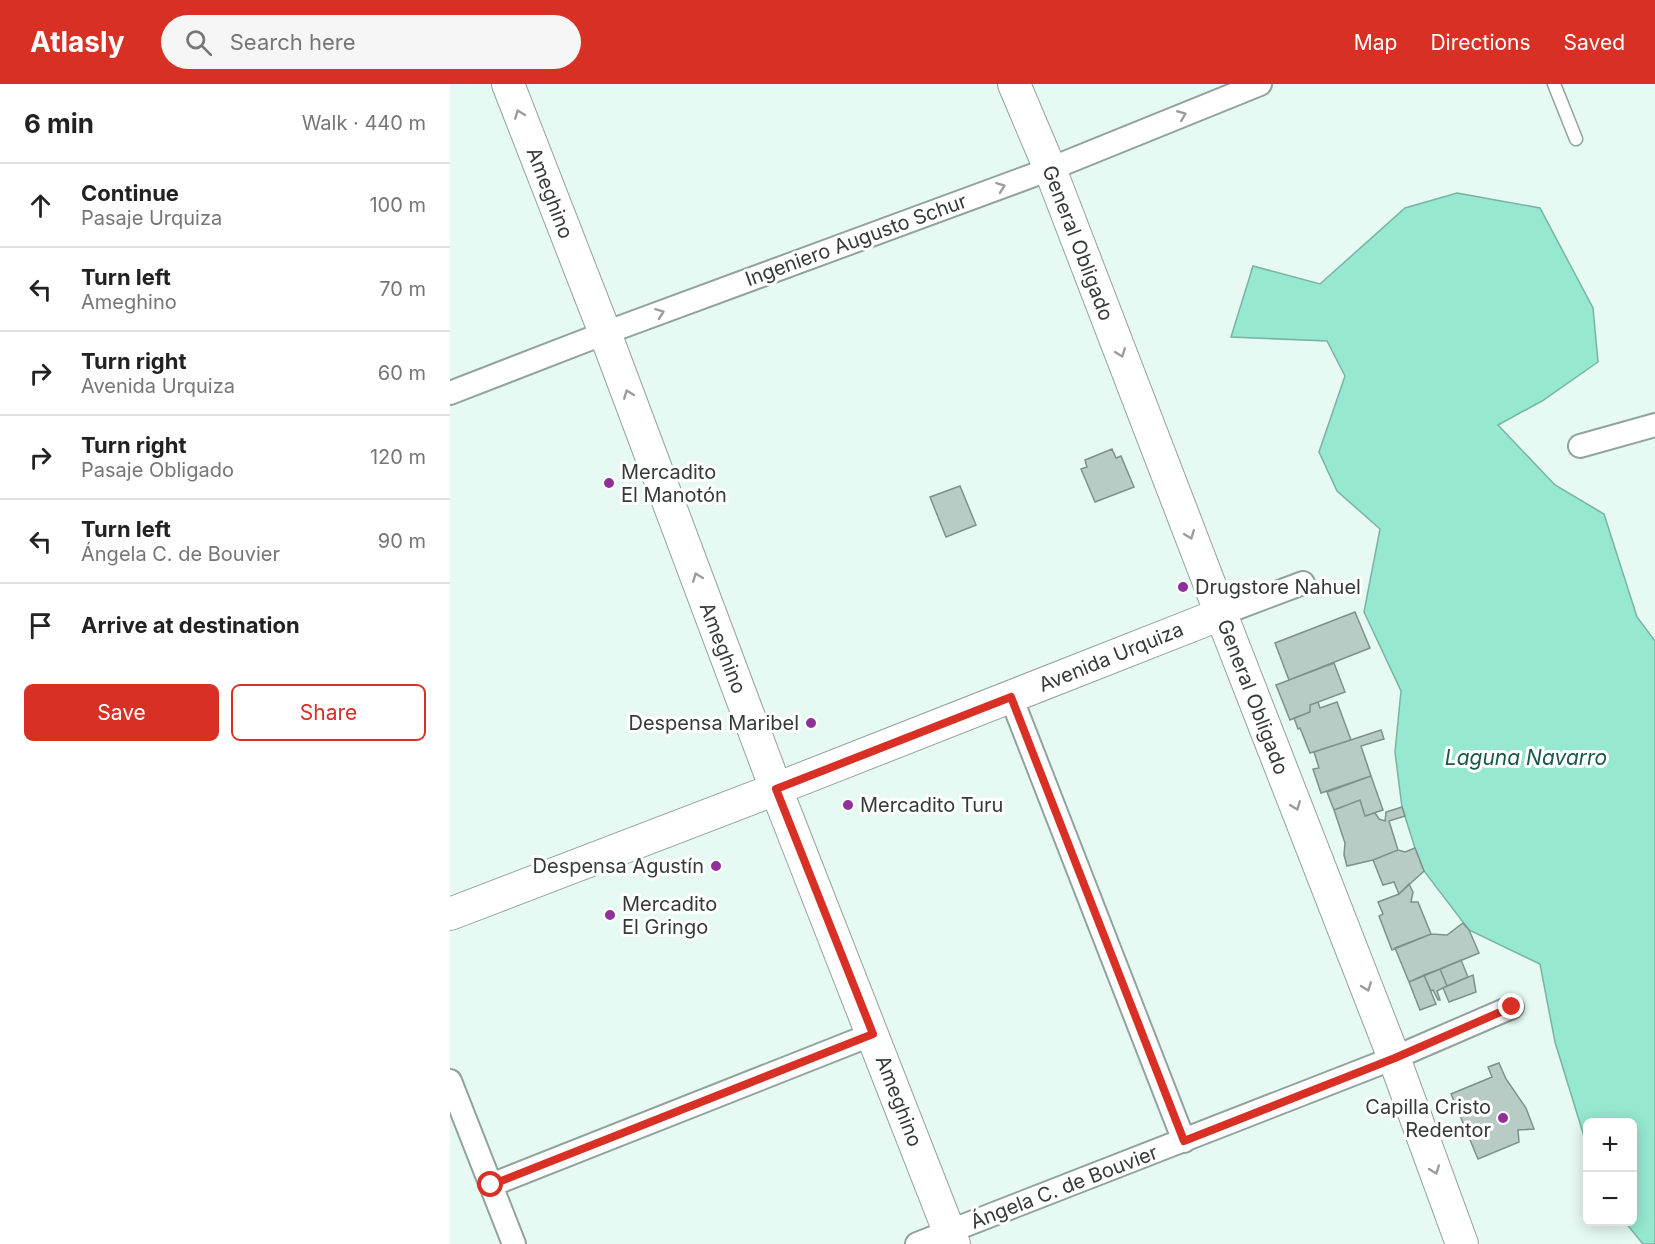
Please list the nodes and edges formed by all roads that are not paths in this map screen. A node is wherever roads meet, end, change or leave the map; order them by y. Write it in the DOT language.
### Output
graph roads {
  1 [pos="508,84"];
  2 [pos="1014,84"];
  3 [pos="1260,84"];
  4 [pos="1554,84"];
  5 [pos="1576,139"];
  6 [pos="1050,169"];
  7 [pos="605,333"];
  8 [pos="450,393"];
  9 [pos="1655,425"];
  10 [pos="1580,446"];
  11 [pos="1303,583"];
  12 [pos="1221,614"];
  13 [pos="1011,697"];
  14 [pos="776,789"];
  15 [pos="450,914"];
  16 [pos="1512,1007"];
  17 [pos="873,1034"];
  18 [pos="1395,1058"];
  19 [pos="450,1081"];
  20 [pos="1184,1141"];
  21 [pos="491,1185"];
  22 [pos="952,1238"];
  23 [pos="514,1244"];
  24 [pos="917,1244"];
  25 [pos="1462,1244"];
  7 -- 1 [label="street, Ameghino, one-way"];
  2 -- 6 [label="street, General Obligado"];
  6 -- 3 [label="street, Ingeniero Augusto Schur, one-way"];
  4 -- 5 [label="lane"];
  7 -- 6 [label="street, Ingeniero Augusto Schur, one-way"];
  6 -- 12 [label="street, General Obligado, one-way"];
  7 -- 8 [label="street, Ingeniero Augusto Schur"];
  14 -- 7 [label="street, Ameghino, one-way"];
  9 -- 10 [label="street"];
  11 -- 12 [label="street, Avenida Urquiza"];
  12 -- 13 [label="street, Avenida Urquiza"];
  12 -- 18 [label="street, General Obligado, one-way"];
  13 -- 14 [label="street, Avenida Urquiza"];
  13 -- 20 [label="street"];
  14 -- 15 [label="street, Avenida Urquiza"];
  14 -- 17 [label="street, Ameghino"];
  16 -- 18 [label="street, Ángela C. de Bouvier"];
  17 -- 21 [label="street"];
  17 -- 22 [label="street, Ameghino"];
  18 -- 20 [label="street, Ángela C. de Bouvier"];
  18 -- 25 [label="street, General Obligado, one-way"];
  19 -- 21 [label="street"];
  20 -- 22 [label="street, Ángela C. de Bouvier"];
  21 -- 23 [label="street"];
  22 -- 24 [label="street, Ángela C. de Bouvier"];
}
